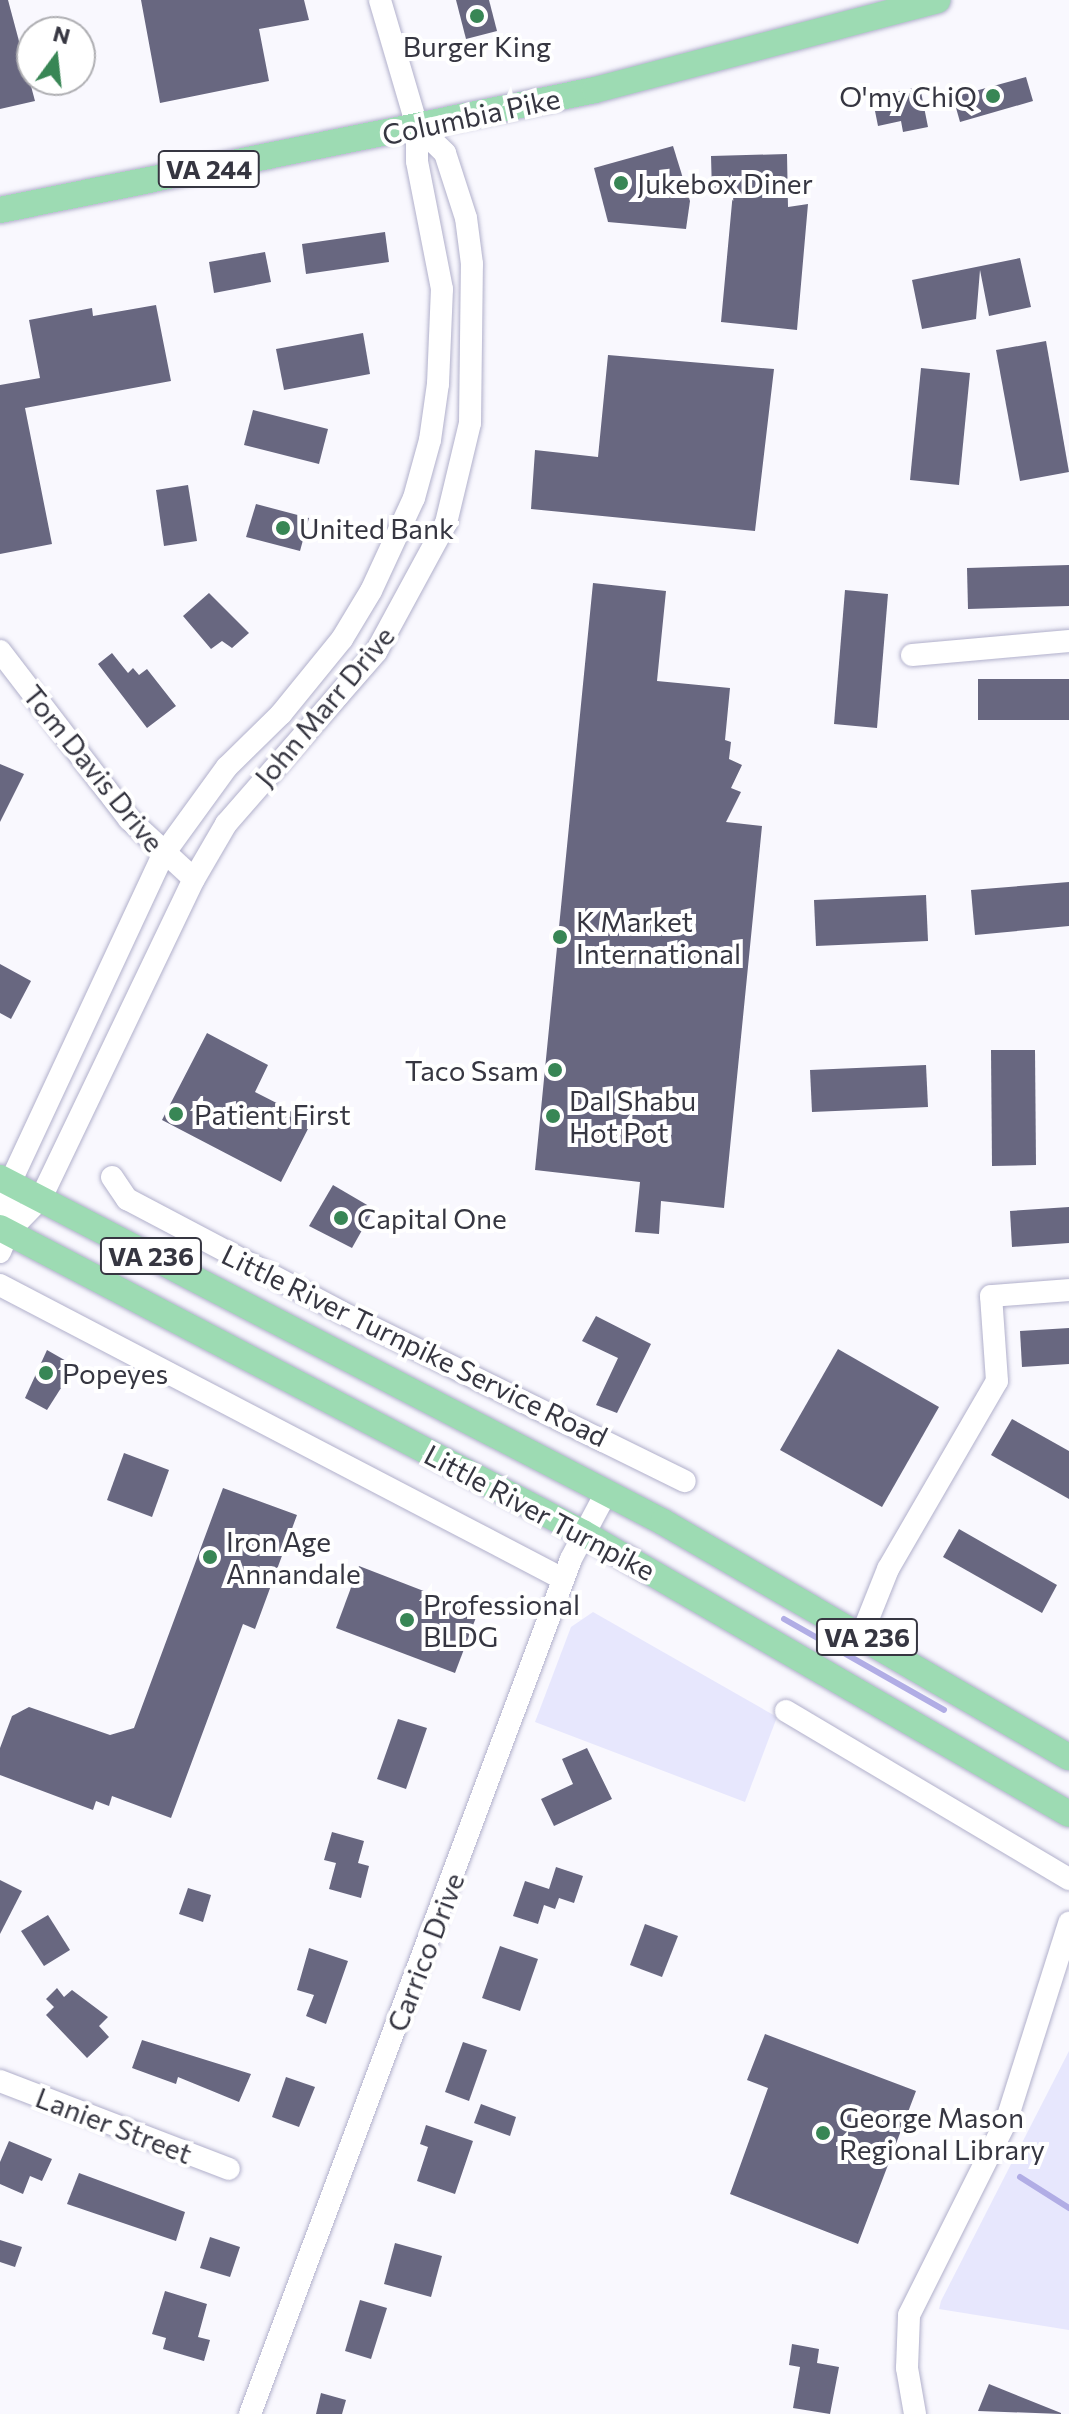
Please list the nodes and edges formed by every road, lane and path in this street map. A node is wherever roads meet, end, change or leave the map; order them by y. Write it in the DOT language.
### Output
graph roads {
  1 [pos="380,0"];
  2 [pos="937,0"];
  3 [pos="417,126"];
  4 [pos="0,210"];
  5 [pos="1069,641"];
  6 [pos="0,651"];
  7 [pos="912,655"];
  8 [pos="163,855"];
  9 [pos="194,879"];
  10 [pos="112,1177"];
  11 [pos="5,1180"];
  12 [pos="41,1198"];
  13 [pos="3,1238"];
  14 [pos="0,1285"];
  15 [pos="1069,1290"];
  16 [pos="685,1481"];
  17 [pos="606,1493"];
  18 [pos="583,1533"];
  19 [pos="563,1579"];
  20 [pos="862,1634"];
  21 [pos="786,1711"];
  22 [pos="1069,1757"];
  23 [pos="1069,1814"];
  24 [pos="1069,1879"];
  25 [pos="1069,1923"];
  26 [pos="0,2081"];
  27 [pos="229,2169"];
  28 [pos="250,2414"];
  29 [pos="915,2414"];
  1 -- 3 [label="street"];
  2 -- 3 [label="main road, Columbia Pike / VA 244"];
  3 -- 4 [label="main road, Columbia Pike / VA 244"];
  3 -- 8 [label="street, John Marr Drive"];
  3 -- 9 [label="street, John Marr Drive"];
  5 -- 7 [label="street"];
  6 -- 8 [label="street, Tom Davis Drive"];
  8 -- 9 [label="street, Tom Davis Drive"];
  8 -- 11 [label="street, John Marr Drive"];
  9 -- 12 [label="street, John Marr Drive"];
  10 -- 16 [label="street, Little River Turnpike Service Road"];
  11 -- 12 [label="main road, Little River Turnpike / VA 236"];
  11 -- 13 [label="street, John Marr Drive"];
  12 -- 13 [label="street, John Marr Drive"];
  12 -- 17 [label="main road, Little River Turnpike / VA 236"];
  13 -- 18 [label="main road, Little River Turnpike / VA 236"];
  14 -- 19 [label="street"];
  15 -- 20 [label="street"];
  17 -- 18 [label="street, Carrico Drive"];
  17 -- 20 [label="main road, Little River Turnpike / VA 236"];
  18 -- 19 [label="street, Carrico Drive"];
  18 -- 23 [label="main road, Little River Turnpike / VA 236"];
  19 -- 28 [label="street, Carrico Drive"];
  20 -- 22 [label="main road, Little River Turnpike / VA 236"];
  21 -- 24 [label="street"];
  25 -- 29 [label="street"];
  26 -- 27 [label="street, Lanier Street"];
}
